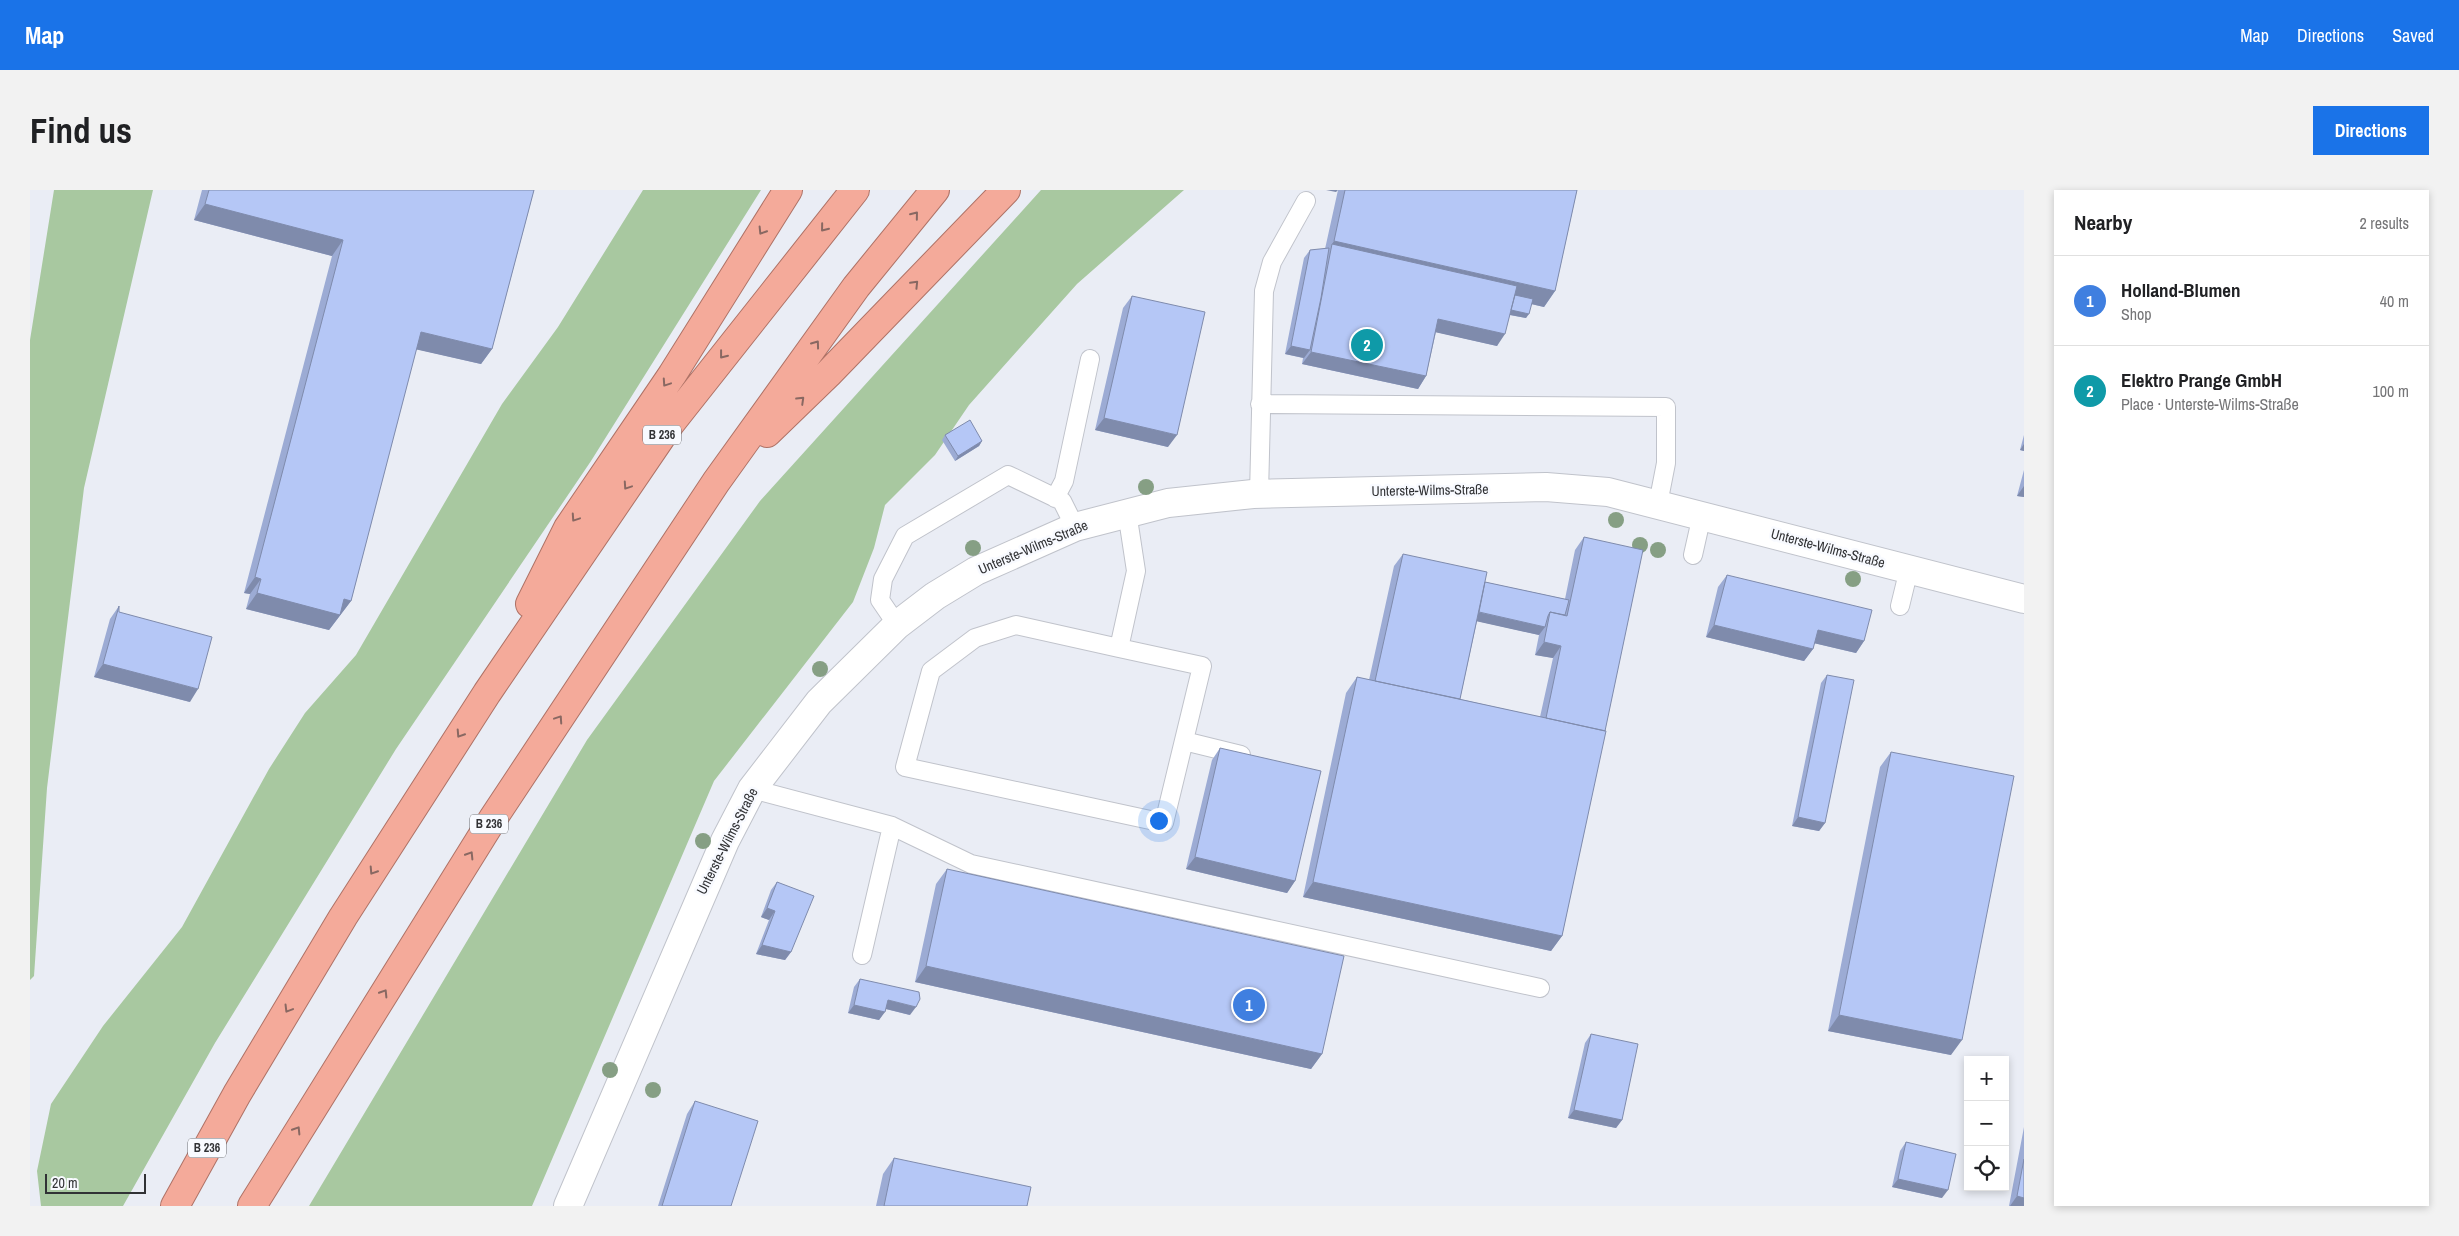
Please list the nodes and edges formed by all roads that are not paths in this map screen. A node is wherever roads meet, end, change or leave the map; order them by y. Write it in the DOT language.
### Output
graph roads {
  1 [pos="788,190"];
  2 [pos="855,190"];
  3 [pos="935,190"];
  4 [pos="1006,190"];
  5 [pos="1306,201"];
  6 [pos="1090,359"];
  7 [pos="1260,404"];
  8 [pos="716,482"];
  9 [pos="1259,494"];
  10 [pos="1055,498"];
  11 [pos="1658,504"];
  12 [pos="1127,512"];
  13 [pos="1702,515"];
  14 [pos="1075,527"];
  15 [pos="1693,555"];
  16 [pos="1909,570"];
  17 [pos="2024,599"];
  18 [pos="1900,606"];
  19 [pos="897,625"];
  20 [pos="1119,648"];
  21 [pos="487,693"];
  22 [pos="1184,741"];
  23 [pos="1260,759"];
  24 [pos="752,789"];
  25 [pos="892,826"];
  26 [pos="862,955"];
  27 [pos="1540,988"];
  28 [pos="176,1204"];
  29 [pos="252,1206"];
  30 [pos="568,1206"];
  1 -- 21 [label="highway, one-way"];
  2 -- 21 [label="highway, B 236, one-way"];
  8 -- 3 [label="highway, B 236, one-way"];
  8 -- 4 [label="highway, one-way"];
  5 -- 7 [label="lane"];
  6 -- 10 [label="lane"];
  7 -- 9 [label="lane"];
  7 -- 11 [label="lane"];
  29 -- 8 [label="highway, B 236, one-way"];
  9 -- 11 [label="street, Unterste-Wilms-Straße"];
  9 -- 12 [label="street, Unterste-Wilms-Straße"];
  10 -- 14 [label="lane"];
  10 -- 19 [label="lane"];
  11 -- 13 [label="street, Unterste-Wilms-Straße"];
  12 -- 14 [label="street, Unterste-Wilms-Straße"];
  12 -- 20 [label="lane"];
  13 -- 15 [label="lane"];
  13 -- 16 [label="street, Unterste-Wilms-Straße"];
  14 -- 19 [label="street, Unterste-Wilms-Straße"];
  16 -- 17 [label="street, Unterste-Wilms-Straße"];
  16 -- 18 [label="lane"];
  19 -- 24 [label="street, Unterste-Wilms-Straße"];
  20 -- 22 [label="lane"];
  20 -- 22 [label="lane"];
  21 -- 28 [label="highway, B 236, one-way"];
  22 -- 23 [label="lane"];
  24 -- 25 [label="lane"];
  24 -- 30 [label="street, Unterste-Wilms-Straße"];
  25 -- 26 [label="lane"];
  25 -- 27 [label="lane"];
}
